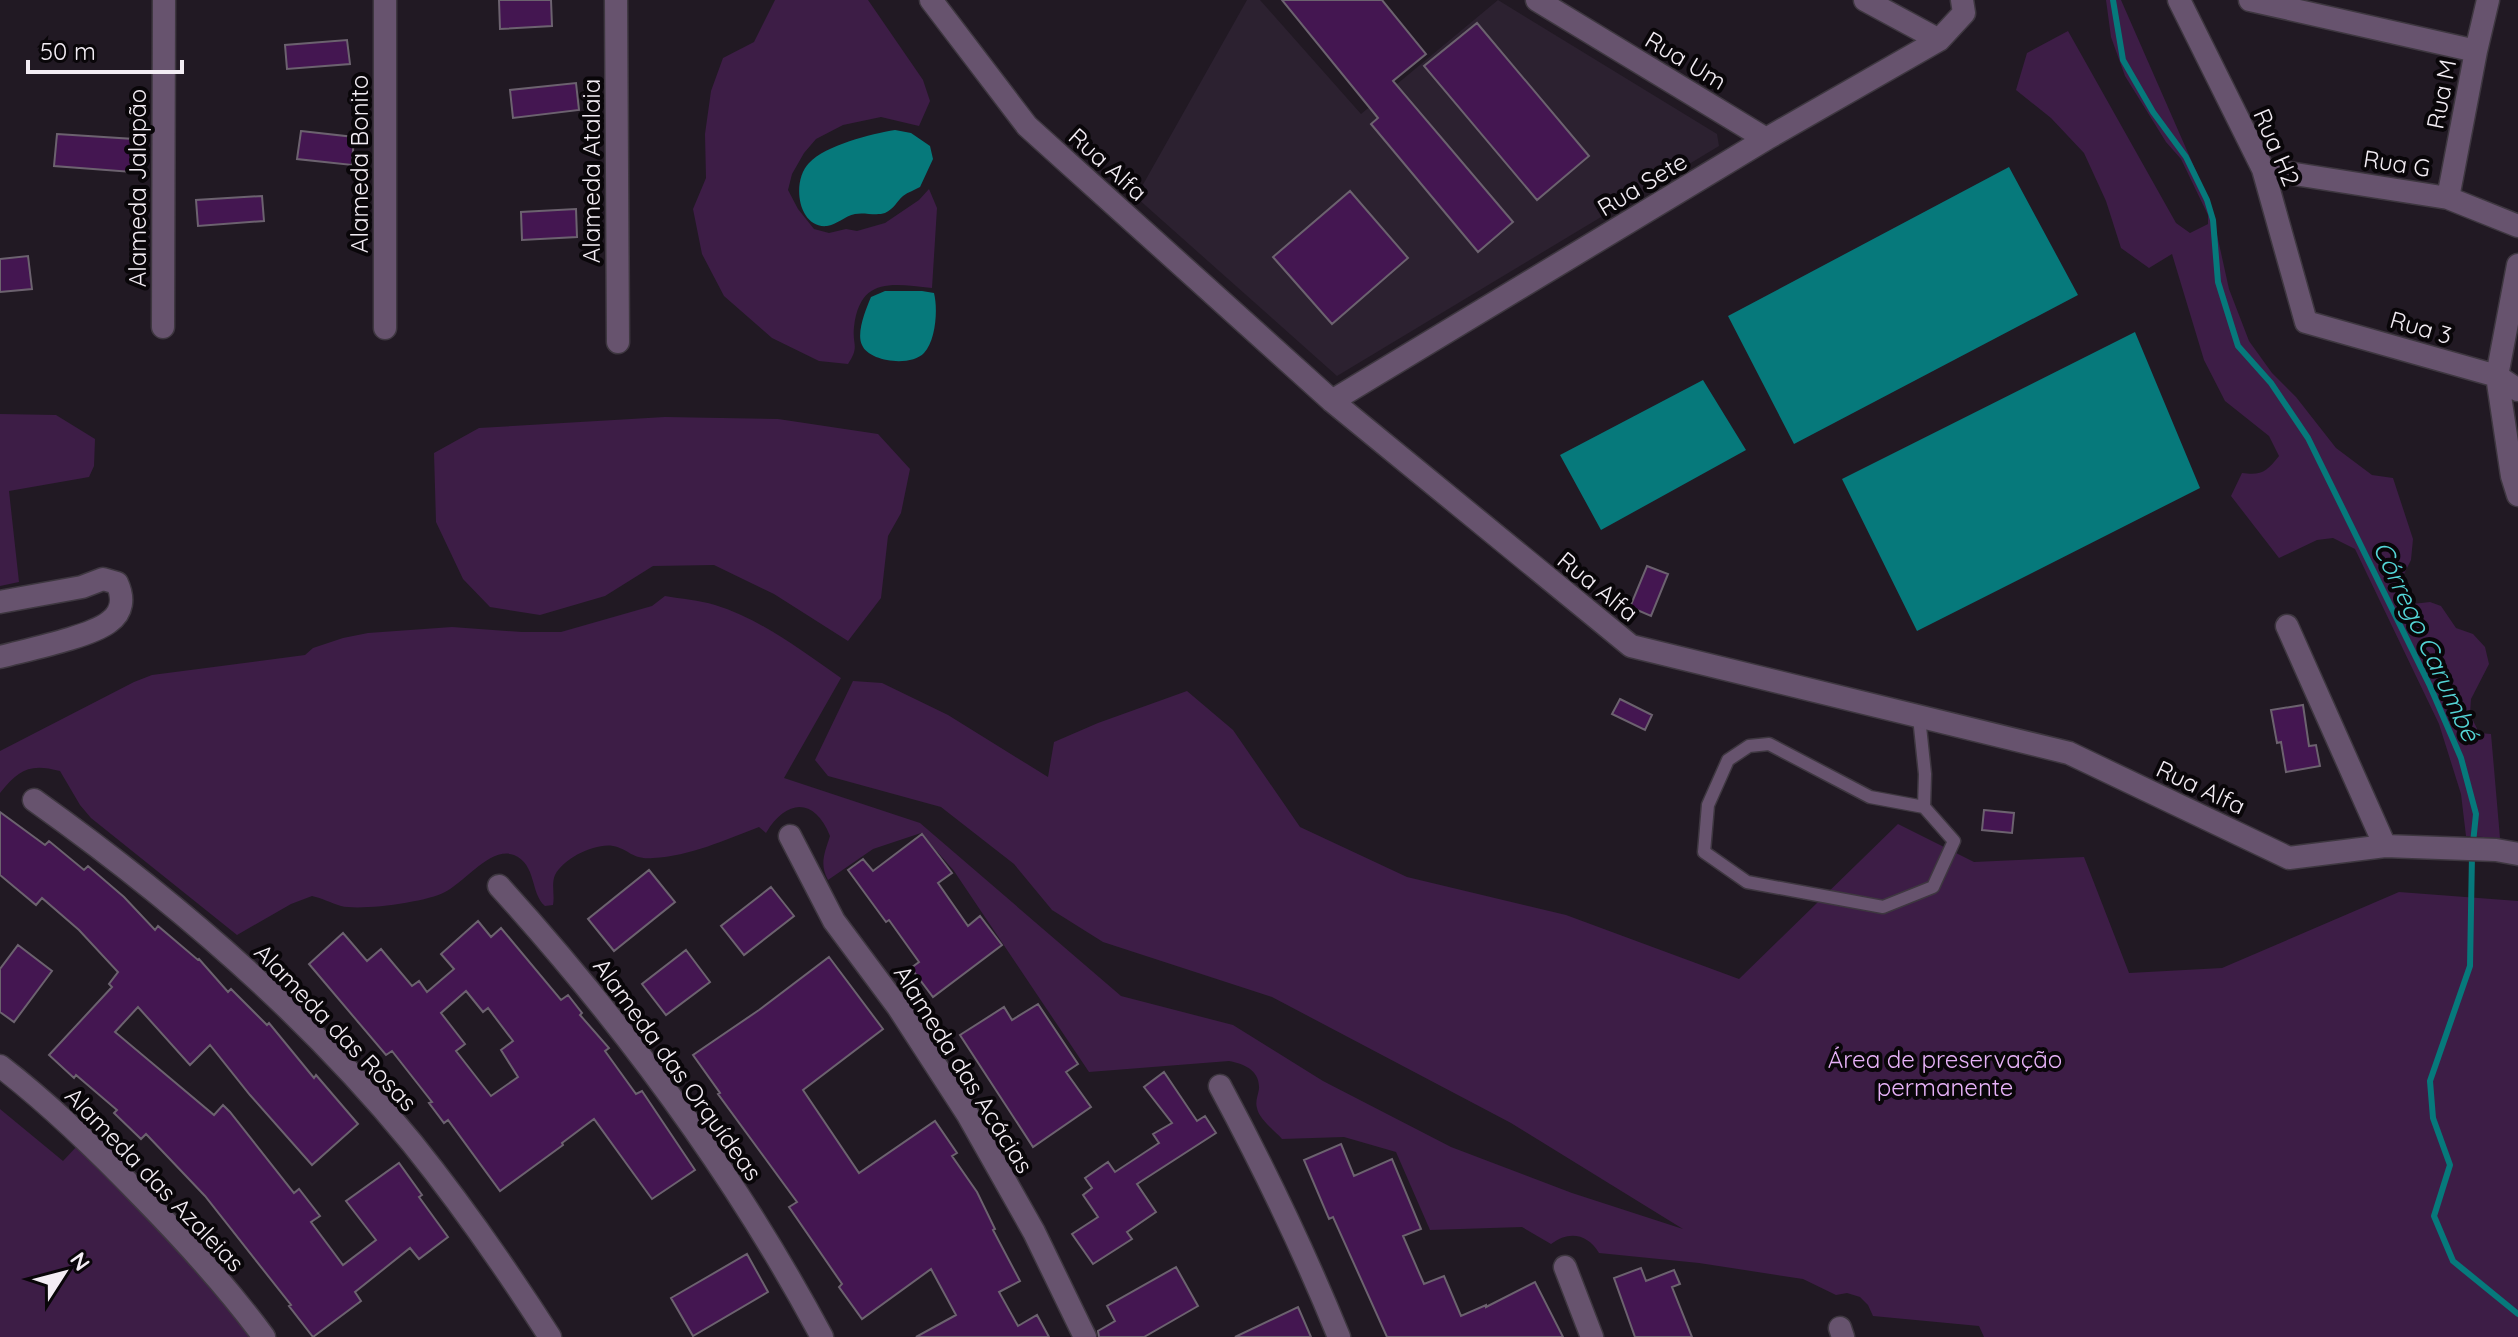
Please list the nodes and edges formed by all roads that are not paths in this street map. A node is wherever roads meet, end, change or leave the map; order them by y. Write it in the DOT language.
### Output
graph roads {
  1 [pos="164,0"];
  2 [pos="385,0"];
  3 [pos="616,0"];
  4 [pos="931,0"];
  5 [pos="1537,0"];
  6 [pos="1865,0"];
  7 [pos="1962,0"];
  8 [pos="2179,0"];
  9 [pos="2250,0"];
  10 [pos="2488,0"];
  11 [pos="1939,40"];
  12 [pos="2476,51"];
  13 [pos="1766,139"];
  14 [pos="2263,169"];
  15 [pos="2448,198"];
  16 [pos="2518,226"];
  17 [pos="2518,265"];
  18 [pos="2306,322"];
  19 [pos="163,327"];
  20 [pos="385,328"];
  21 [pos="618,342"];
  22 [pos="2497,376"];
  23 [pos="2518,390"];
  24 [pos="1332,401"];
  25 [pos="2518,495"];
  26 [pos="0,602"];
  27 [pos="2287,626"];
  28 [pos="0,657"];
  29 [pos="1919,717"];
  30 [pos="34,800"];
  31 [pos="1924,807"];
  32 [pos="790,836"];
  33 [pos="2385,846"];
  34 [pos="2507,852"];
  35 [pos="499,886"];
  36 [pos="0,1066"];
  37 [pos="1220,1086"];
  38 [pos="1565,1267"];
  39 [pos="264,1337"];
  40 [pos="550,1337"];
  41 [pos="822,1337"];
  42 [pos="1085,1337"];
  43 [pos="1339,1337"];
  44 [pos="1592,1337"];
  1 -- 19 [label="street, Alameda Jalapão"];
  2 -- 20 [label="street, Alameda Bonito"];
  3 -- 21 [label="street, Alameda Atalaia"];
  4 -- 24 [label="street, Rua Alfa"];
  5 -- 13 [label="street, Rua Um"];
  6 -- 11 [label="street"];
  7 -- 11 [label="street, Rua Sete"];
  8 -- 14 [label="street, Rua H2"];
  9 -- 12 [label="street"];
  10 -- 12 [label="street, Rua M"];
  11 -- 13 [label="street, Rua Sete"];
  12 -- 15 [label="street, Rua M"];
  13 -- 24 [label="street, Rua Sete"];
  14 -- 15 [label="street, Rua G"];
  14 -- 18 [label="street, Rua H2"];
  15 -- 16 [label="street, Rua G"];
  17 -- 22 [label="street"];
  18 -- 22 [label="street, Rua 3"];
  22 -- 23 [label="street, Rua 3"];
  22 -- 25 [label="street"];
  24 -- 29 [label="street, Rua Alfa"];
  26 -- 28 [label="street"];
  27 -- 33 [label="street"];
  29 -- 31 [label="lane"];
  29 -- 33 [label="street, Rua Alfa"];
  30 -- 40 [label="street, Alameda das Rosas"];
  31 -- 31 [label="lane"];
  32 -- 42 [label="street, Alameda das Acácias"];
  33 -- 34 [label="street, Rua Alfa"];
  35 -- 41 [label="street, Alameda das Orquídeas"];
  36 -- 39 [label="street, Alameda das Azaleias"];
  37 -- 43 [label="street"];
  38 -- 44 [label="street"];
}
